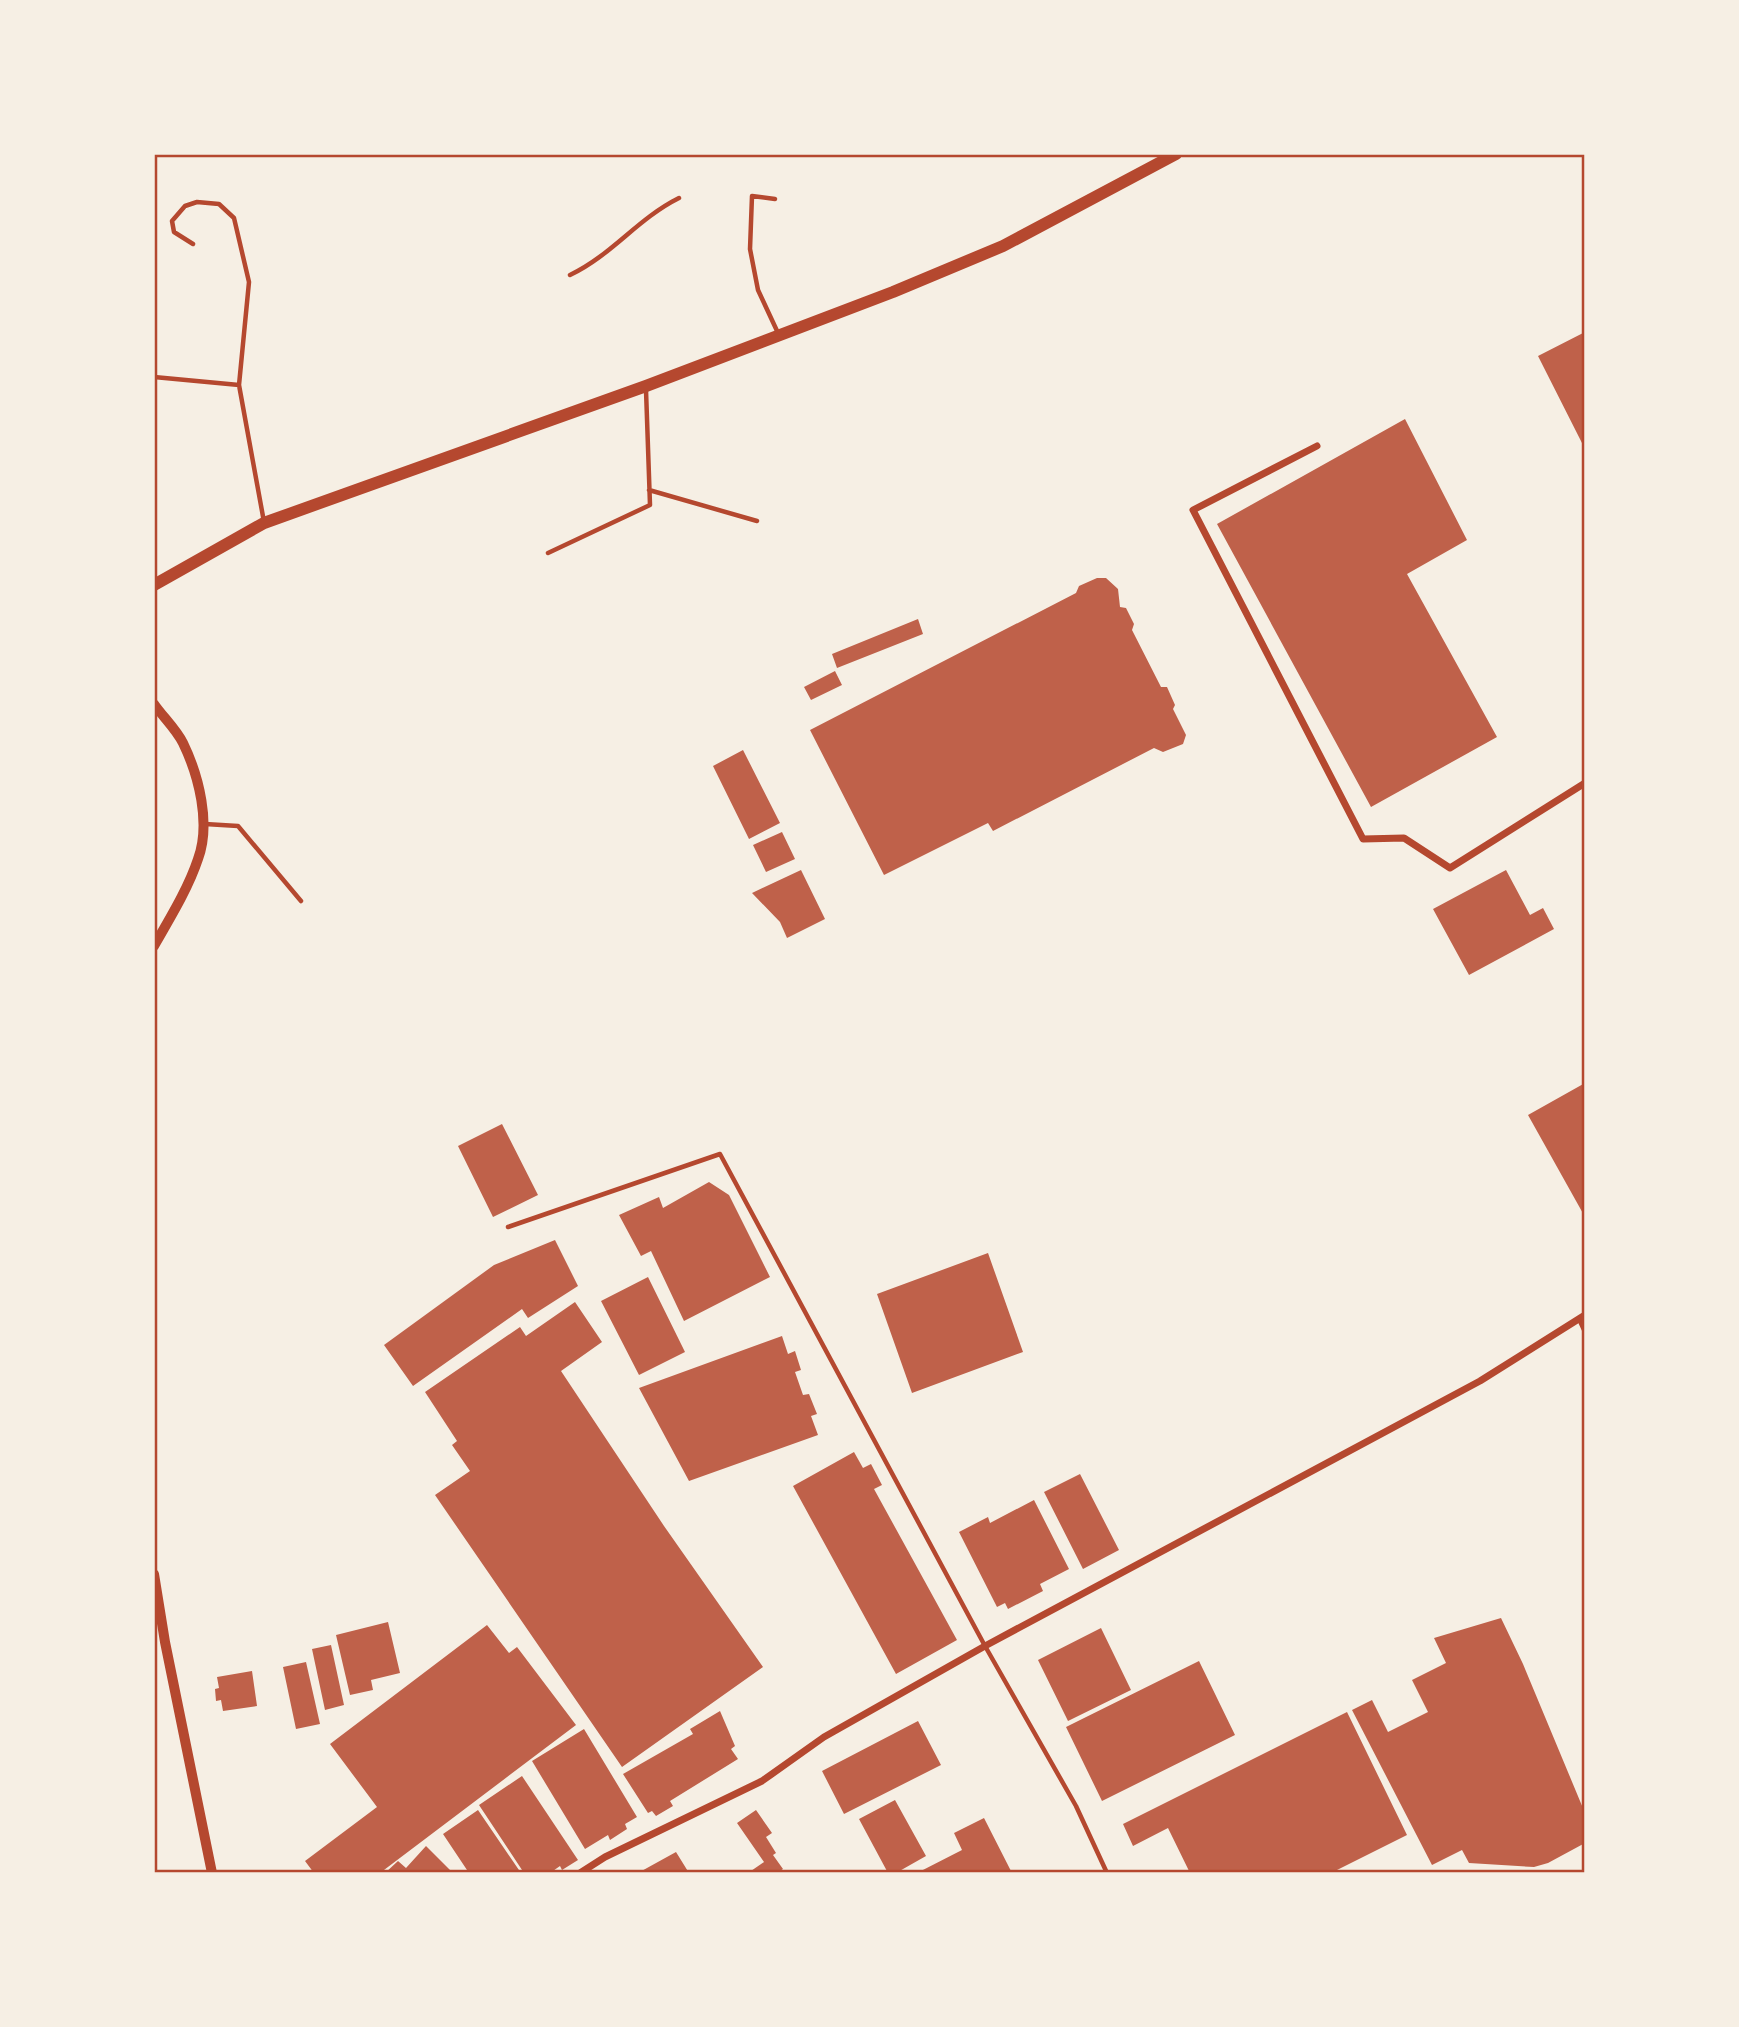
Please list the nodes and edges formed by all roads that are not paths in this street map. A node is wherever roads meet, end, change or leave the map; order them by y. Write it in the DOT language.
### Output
graph roads {
  1 [pos="1176,154"];
  2 [pos="679,198"];
  3 [pos="775,199"];
  4 [pos="193,244"];
  5 [pos="570,275"];
  6 [pos="779,334"];
  7 [pos="154,377"];
  8 [pos="239,385"];
  9 [pos="646,386"];
  10 [pos="1317,446"];
  11 [pos="649,491"];
  12 [pos="757,521"];
  13 [pos="264,523"];
  14 [pos="548,553"];
  15 [pos="154,585"];
  16 [pos="154,704"];
  17 [pos="1585,783"];
  18 [pos="204,824"];
  19 [pos="301,901"];
  20 [pos="154,946"];
  21 [pos="508,1227"];
  22 [pos="1582,1317"];
  23 [pos="1585,1332"];
  24 [pos="154,1574"];
  25 [pos="985,1646"];
  26 [pos="212,1873"];
  27 [pos="580,1873"];
  28 [pos="1107,1873"];
  1 -- 6 [label="main road"];
  2 -- 5 [label="lane"];
  3 -- 6 [label="lane"];
  4 -- 8 [label="lane"];
  6 -- 9 [label="main road"];
  7 -- 8 [label="lane"];
  8 -- 13 [label="lane"];
  9 -- 11 [label="lane"];
  9 -- 13 [label="main road"];
  10 -- 17 [label="street"];
  11 -- 12 [label="lane"];
  11 -- 14 [label="lane"];
  13 -- 15 [label="main road"];
  16 -- 18 [label="street"];
  18 -- 19 [label="lane"];
  18 -- 20 [label="street"];
  21 -- 25 [label="lane"];
  22 -- 23 [label="lane"];
  22 -- 25 [label="street"];
  24 -- 26 [label="street"];
  25 -- 27 [label="street"];
  25 -- 28 [label="lane"];
}
